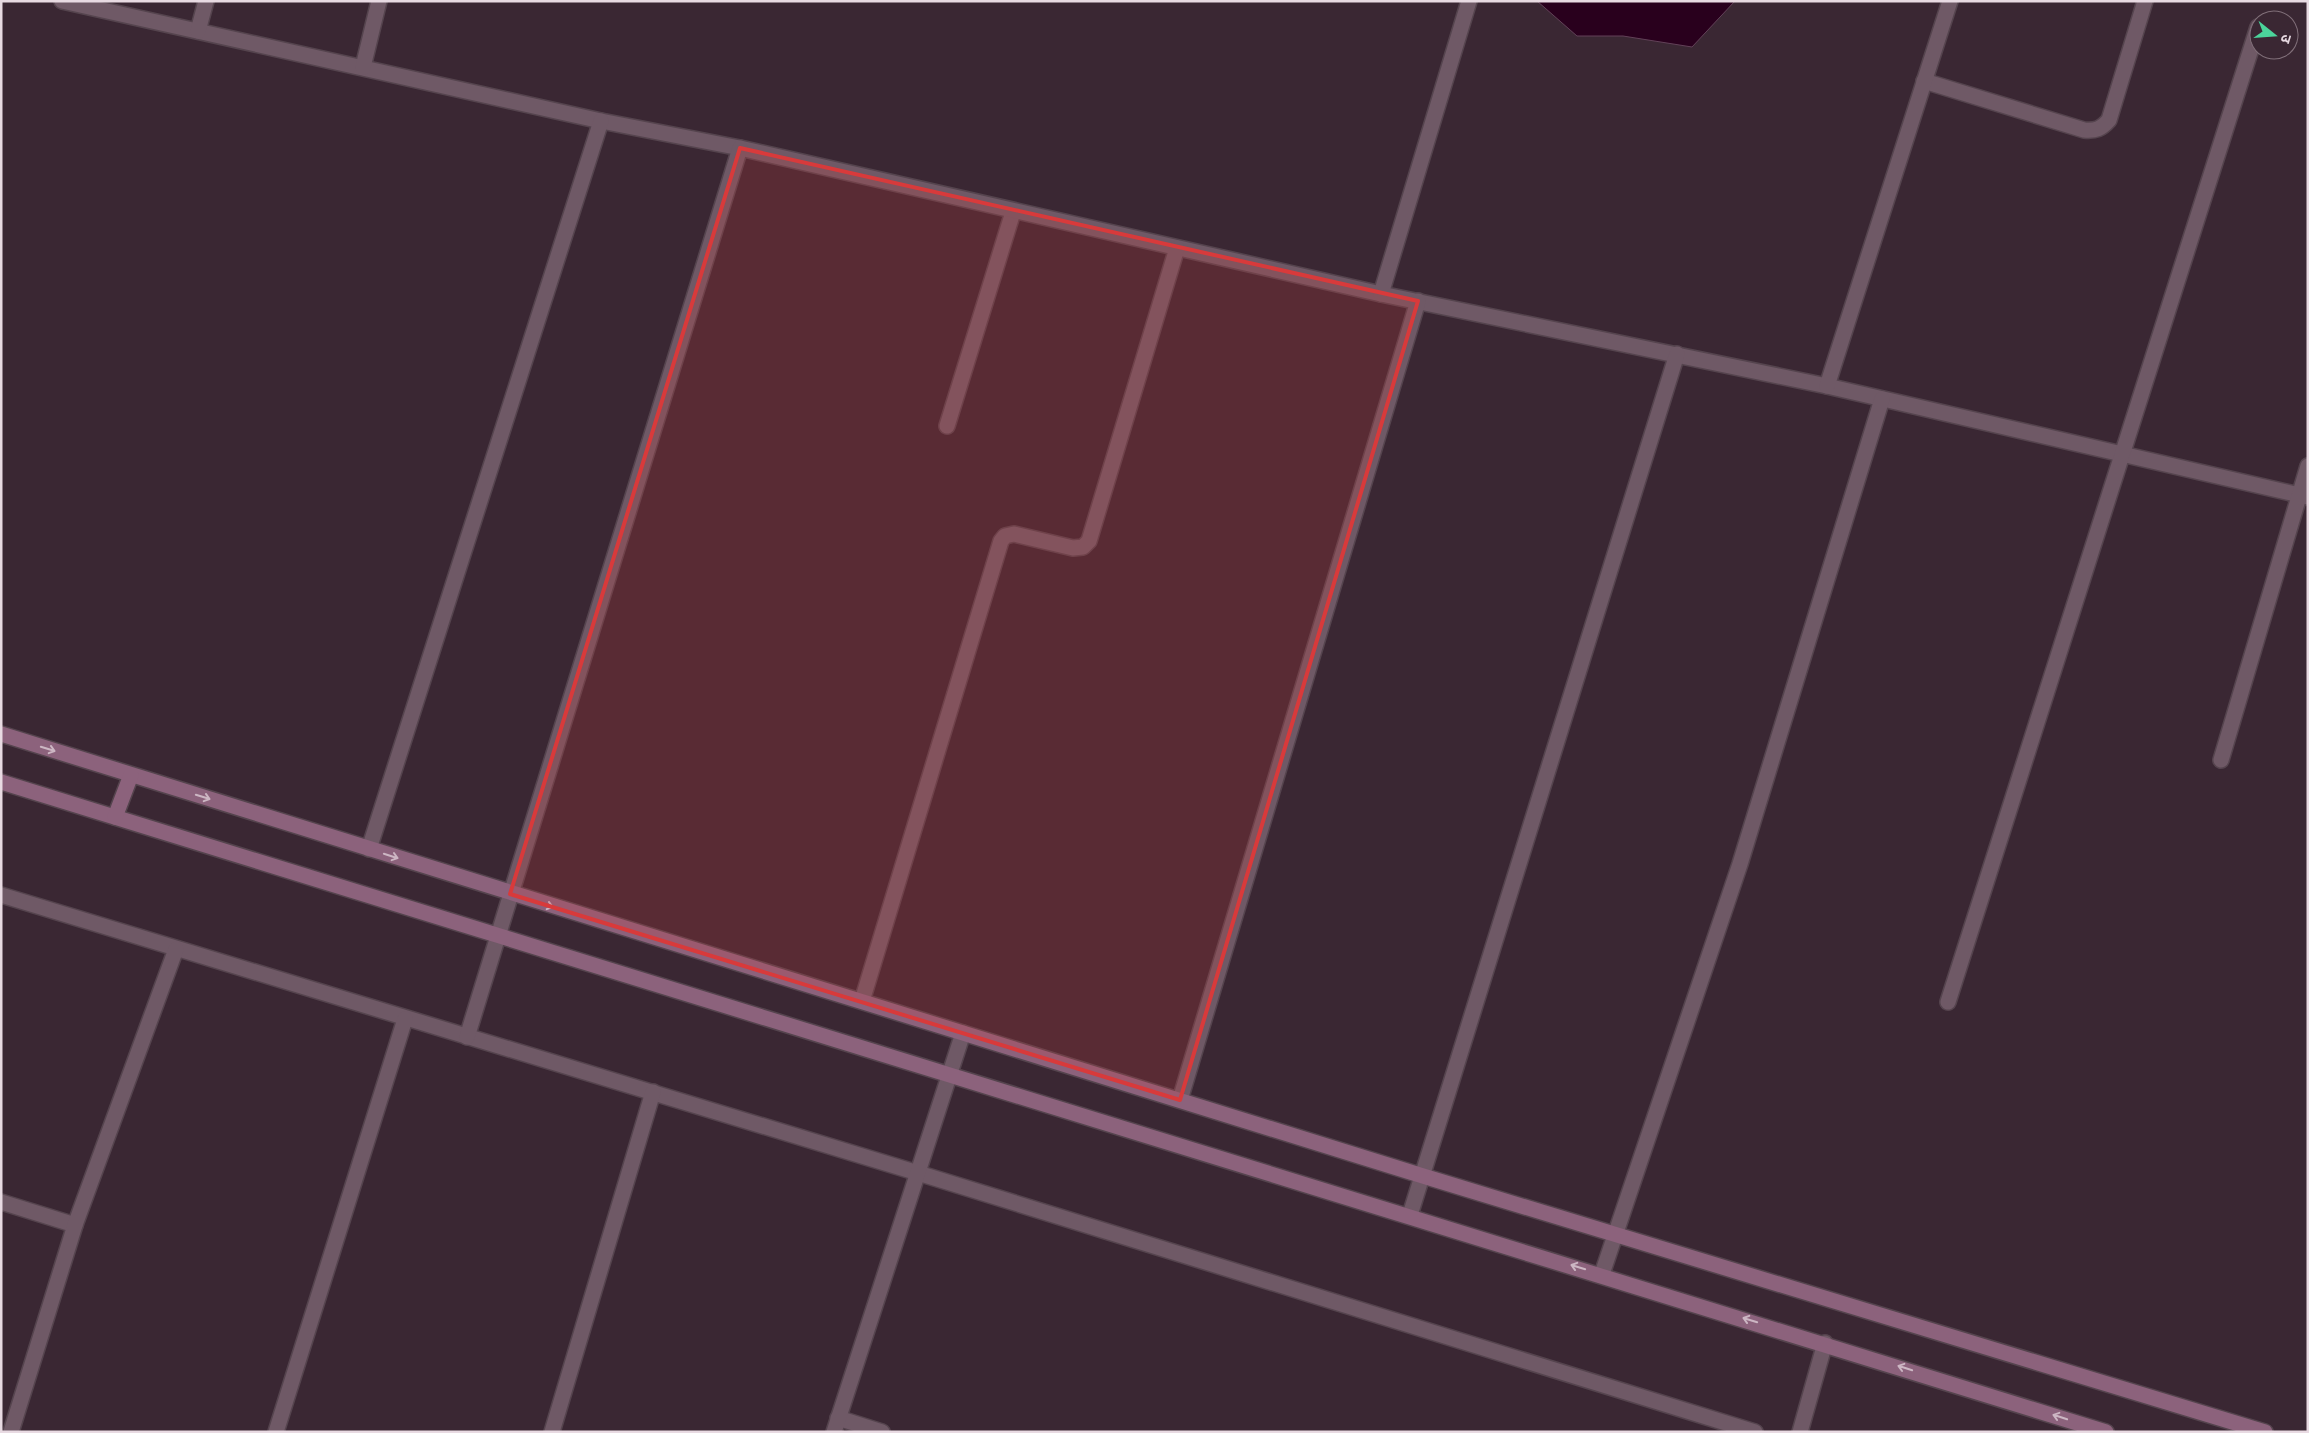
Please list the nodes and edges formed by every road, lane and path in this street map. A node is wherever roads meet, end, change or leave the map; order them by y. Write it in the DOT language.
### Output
graph roads {
  1 [pos="62,1"];
  2 [pos="206,1"];
  3 [pos="379,1"];
  4 [pos="1469,1"];
  5 [pos="1950,1"];
  6 [pos="2145,1"];
  7 [pos="198,31"];
  8 [pos="2249,56"];
  9 [pos="363,67"];
  10 [pos="1924,81"];
  11 [pos="601,121"];
  12 [pos="740,148"];
  13 [pos="1013,212"];
  14 [pos="1177,248"];
  15 [pos="1381,294"];
  16 [pos="1418,302"];
  17 [pos="1677,354"];
  18 [pos="1827,386"];
  19 [pos="1882,399"];
  20 [pos="947,426"];
  21 [pos="2125,453"];
  22 [pos="2308,466"];
  23 [pos="2304,496"];
  24 [pos="1,734"];
  25 [pos="2221,760"];
  26 [pos="131,775"];
  27 [pos="1,782"];
  28 [pos="115,817"];
  29 [pos="369,849"];
  30 [pos="510,894"];
  31 [pos="1,895"];
  32 [pos="497,935"];
  33 [pos="176,949"];
  34 [pos="862,1002"];
  35 [pos="1948,1002"];
  36 [pos="405,1019"];
  37 [pos="963,1033"];
  38 [pos="467,1037"];
  39 [pos="949,1074"];
  40 [pos="653,1092"];
  41 [pos="1180,1100"];
  42 [pos="918,1173"];
  43 [pos="1423,1176"];
  44 [pos="1,1202"];
  45 [pos="1410,1215"];
  46 [pos="75,1225"];
  47 [pos="1616,1235"];
  48 [pos="1602,1274"];
  49 [pos="1825,1343"];
  50 [pos="836,1425"];
  51 [pos="11,1432"];
  52 [pos="276,1432"];
  53 [pos="552,1432"];
  54 [pos="882,1432"];
  55 [pos="1755,1432"];
  56 [pos="1800,1432"];
  57 [pos="2106,1432"];
  58 [pos="2265,1432"];
  1 -- 7 [label="street"];
  2 -- 7 [label="street"];
  3 -- 9 [label="street"];
  4 -- 15 [label="street"];
  5 -- 10 [label="street"];
  6 -- 10 [label="street"];
  7 -- 9 [label="street"];
  8 -- 21 [label="street"];
  9 -- 11 [label="street"];
  10 -- 18 [label="street"];
  11 -- 12 [label="street"];
  11 -- 29 [label="street"];
  12 -- 13 [label="street"];
  12 -- 30 [label="street"];
  13 -- 14 [label="street"];
  13 -- 20 [label="street"];
  14 -- 15 [label="street"];
  14 -- 34 [label="street"];
  15 -- 16 [label="street"];
  16 -- 17 [label="street"];
  16 -- 41 [label="street"];
  17 -- 18 [label="street"];
  17 -- 43 [label="street"];
  18 -- 19 [label="street"];
  19 -- 21 [label="street"];
  19 -- 47 [label="street"];
  21 -- 23 [label="street"];
  21 -- 35 [label="street"];
  22 -- 23 [label="street"];
  23 -- 25 [label="street"];
  24 -- 26 [label="street, one-way"];
  26 -- 28 [label="street"];
  26 -- 29 [label="street, one-way"];
  27 -- 28 [label="street"];
  28 -- 32 [label="street"];
  29 -- 30 [label="street, one-way"];
  30 -- 32 [label="street"];
  30 -- 34 [label="street, one-way"];
  31 -- 33 [label="street"];
  32 -- 38 [label="street"];
  32 -- 39 [label="street"];
  33 -- 36 [label="street"];
  33 -- 46 [label="street"];
  34 -- 37 [label="street"];
  36 -- 38 [label="street"];
  36 -- 52 [label="street"];
  37 -- 39 [label="street"];
  37 -- 41 [label="street"];
  38 -- 40 [label="street"];
  39 -- 42 [label="street"];
  39 -- 45 [label="street"];
  40 -- 42 [label="street"];
  40 -- 53 [label="street"];
  41 -- 43 [label="street"];
  42 -- 50 [label="street"];
  42 -- 55 [label="street"];
  43 -- 45 [label="street"];
  43 -- 47 [label="street"];
  44 -- 46 [label="street"];
  48 -- 45 [label="street, one-way"];
  46 -- 51 [label="street"];
  47 -- 48 [label="street"];
  47 -- 58 [label="street"];
  49 -- 48 [label="street, one-way"];
  49 -- 56 [label="street"];
  57 -- 49 [label="street, one-way"];
  50 -- 54 [label="street"];
}
